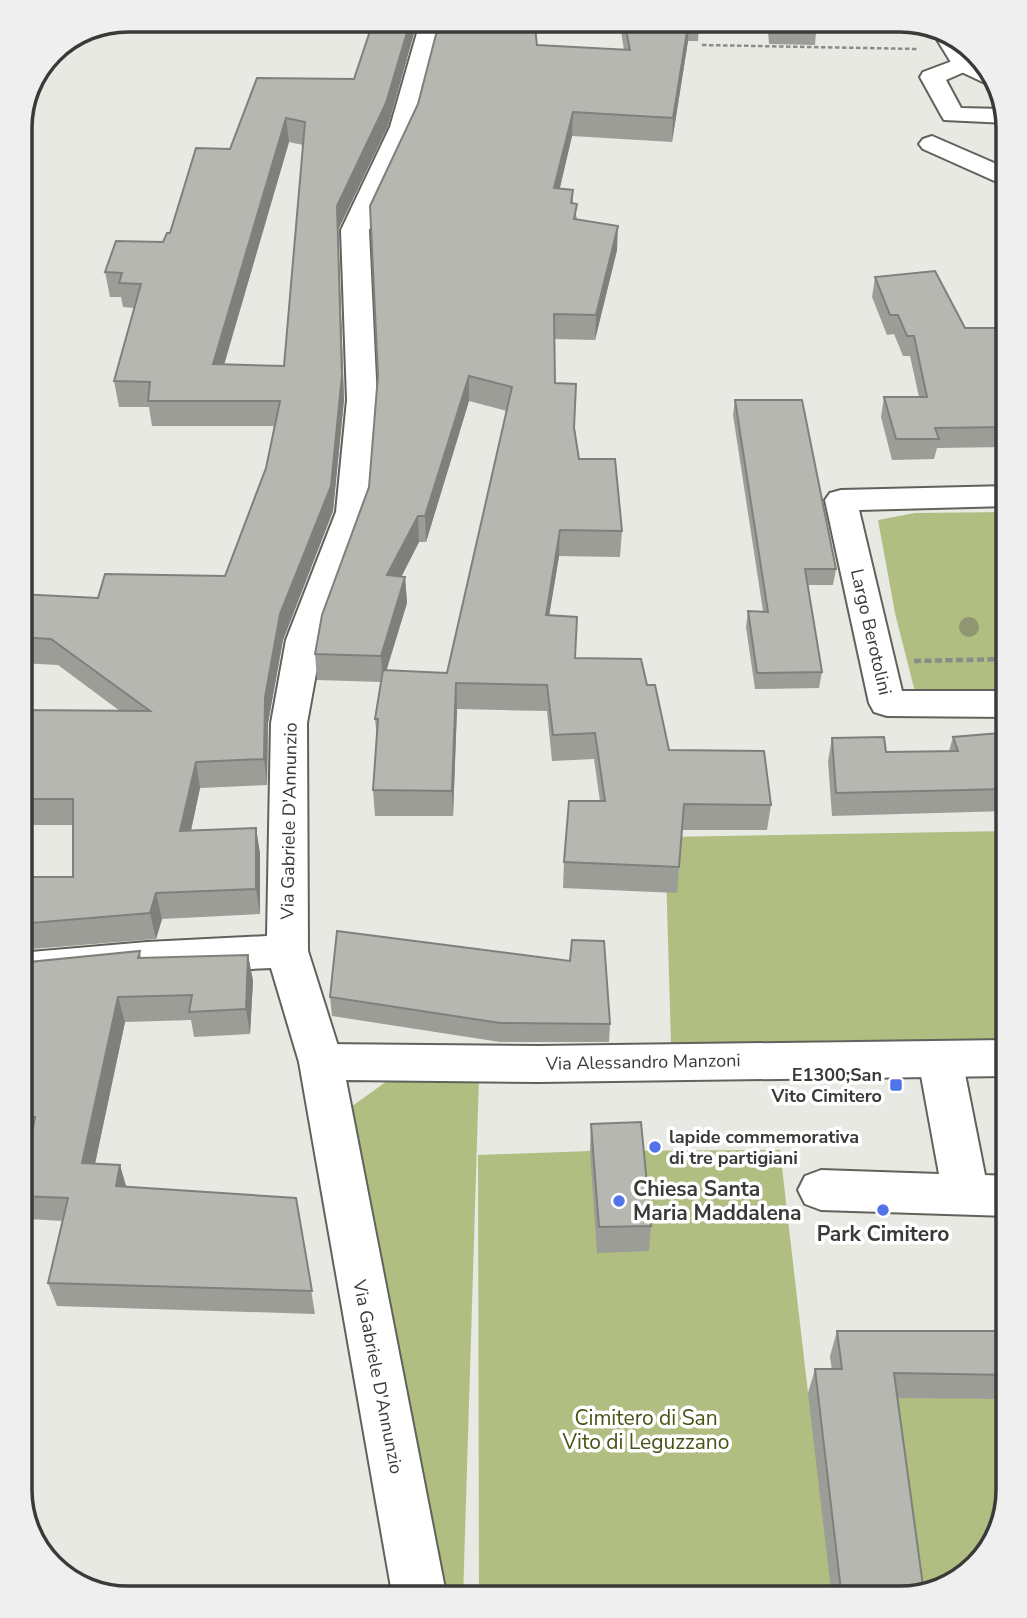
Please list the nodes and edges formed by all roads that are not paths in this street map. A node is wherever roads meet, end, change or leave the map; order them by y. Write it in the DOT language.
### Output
graph roads {
  1 [pos="429,32"];
  2 [pos="954,49"];
  3 [pos="995,116"];
  4 [pos="932,144"];
  5 [pos="996,173"];
  6 [pos="996,496"];
  7 [pos="996,704"];
  8 [pos="287,951"];
  9 [pos="32,969"];
  10 [pos="996,1058"];
  11 [pos="940,1059"];
  12 [pos="321,1062"];
  13 [pos="821,1190"];
  14 [pos="987,1196"];
  15 [pos="417,1586"];
  1 -- 8 [label="street, Via Gabriele D'Annunzio"];
  2 -- 3 [label="street"];
  4 -- 5 [label="street"];
  6 -- 7 [label="street, Largo Berotolini"];
  8 -- 9 [label="street"];
  8 -- 12 [label="street, Via Gabriele D'Annunzio"];
  10 -- 11 [label="street, Via Alessandro Manzoni"];
  11 -- 12 [label="street, Via Alessandro Manzoni"];
  11 -- 14 [label="street"];
  12 -- 15 [label="street, Via Gabriele D'Annunzio"];
  13 -- 14 [label="street"];
}
